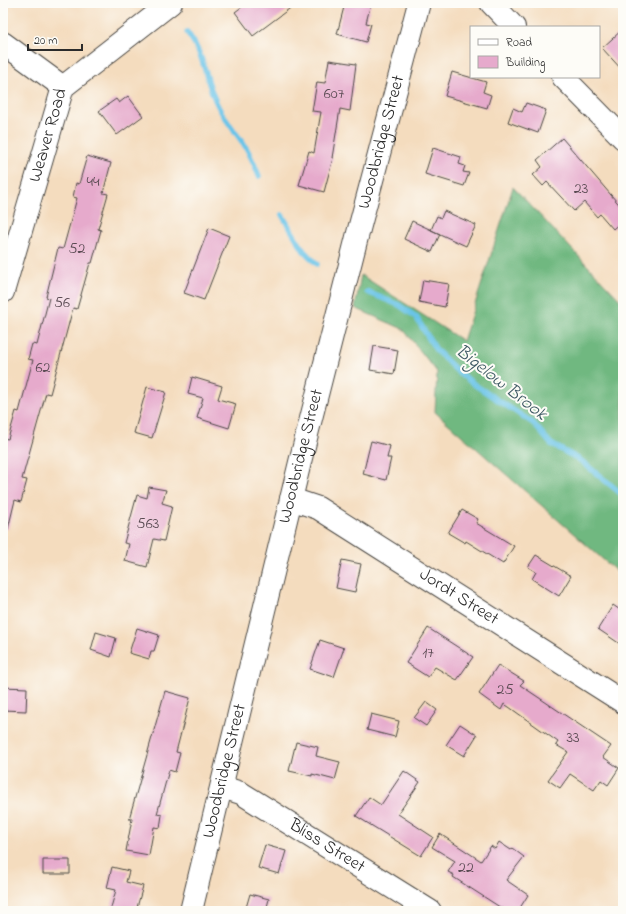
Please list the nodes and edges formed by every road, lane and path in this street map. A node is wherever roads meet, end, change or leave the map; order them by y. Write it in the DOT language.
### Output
graph roads {
  1 [pos="171,3"];
  2 [pos="420,3"];
  3 [pos="491,3"];
  4 [pos="513,26"];
  5 [pos="3,43"];
  6 [pos="564,78"];
  7 [pos="63,87"];
  8 [pos="623,138"];
  9 [pos="3,292"];
  10 [pos="291,499"];
  11 [pos="623,702"];
  12 [pos="222,786"];
  13 [pos="191,911"];
  14 [pos="430,911"];
  1 -- 7 [label="street, Weaver Road"];
  2 -- 10 [label="street, Woodbridge Street"];
  3 -- 4 [label="street"];
  5 -- 7 [label="street"];
  6 -- 8 [label="street"];
  7 -- 9 [label="street, Weaver Road"];
  10 -- 11 [label="street, Jordt Street"];
  10 -- 12 [label="street, Woodbridge Street"];
  12 -- 13 [label="street, Woodbridge Street"];
  12 -- 14 [label="street, Bliss Street"];
}
